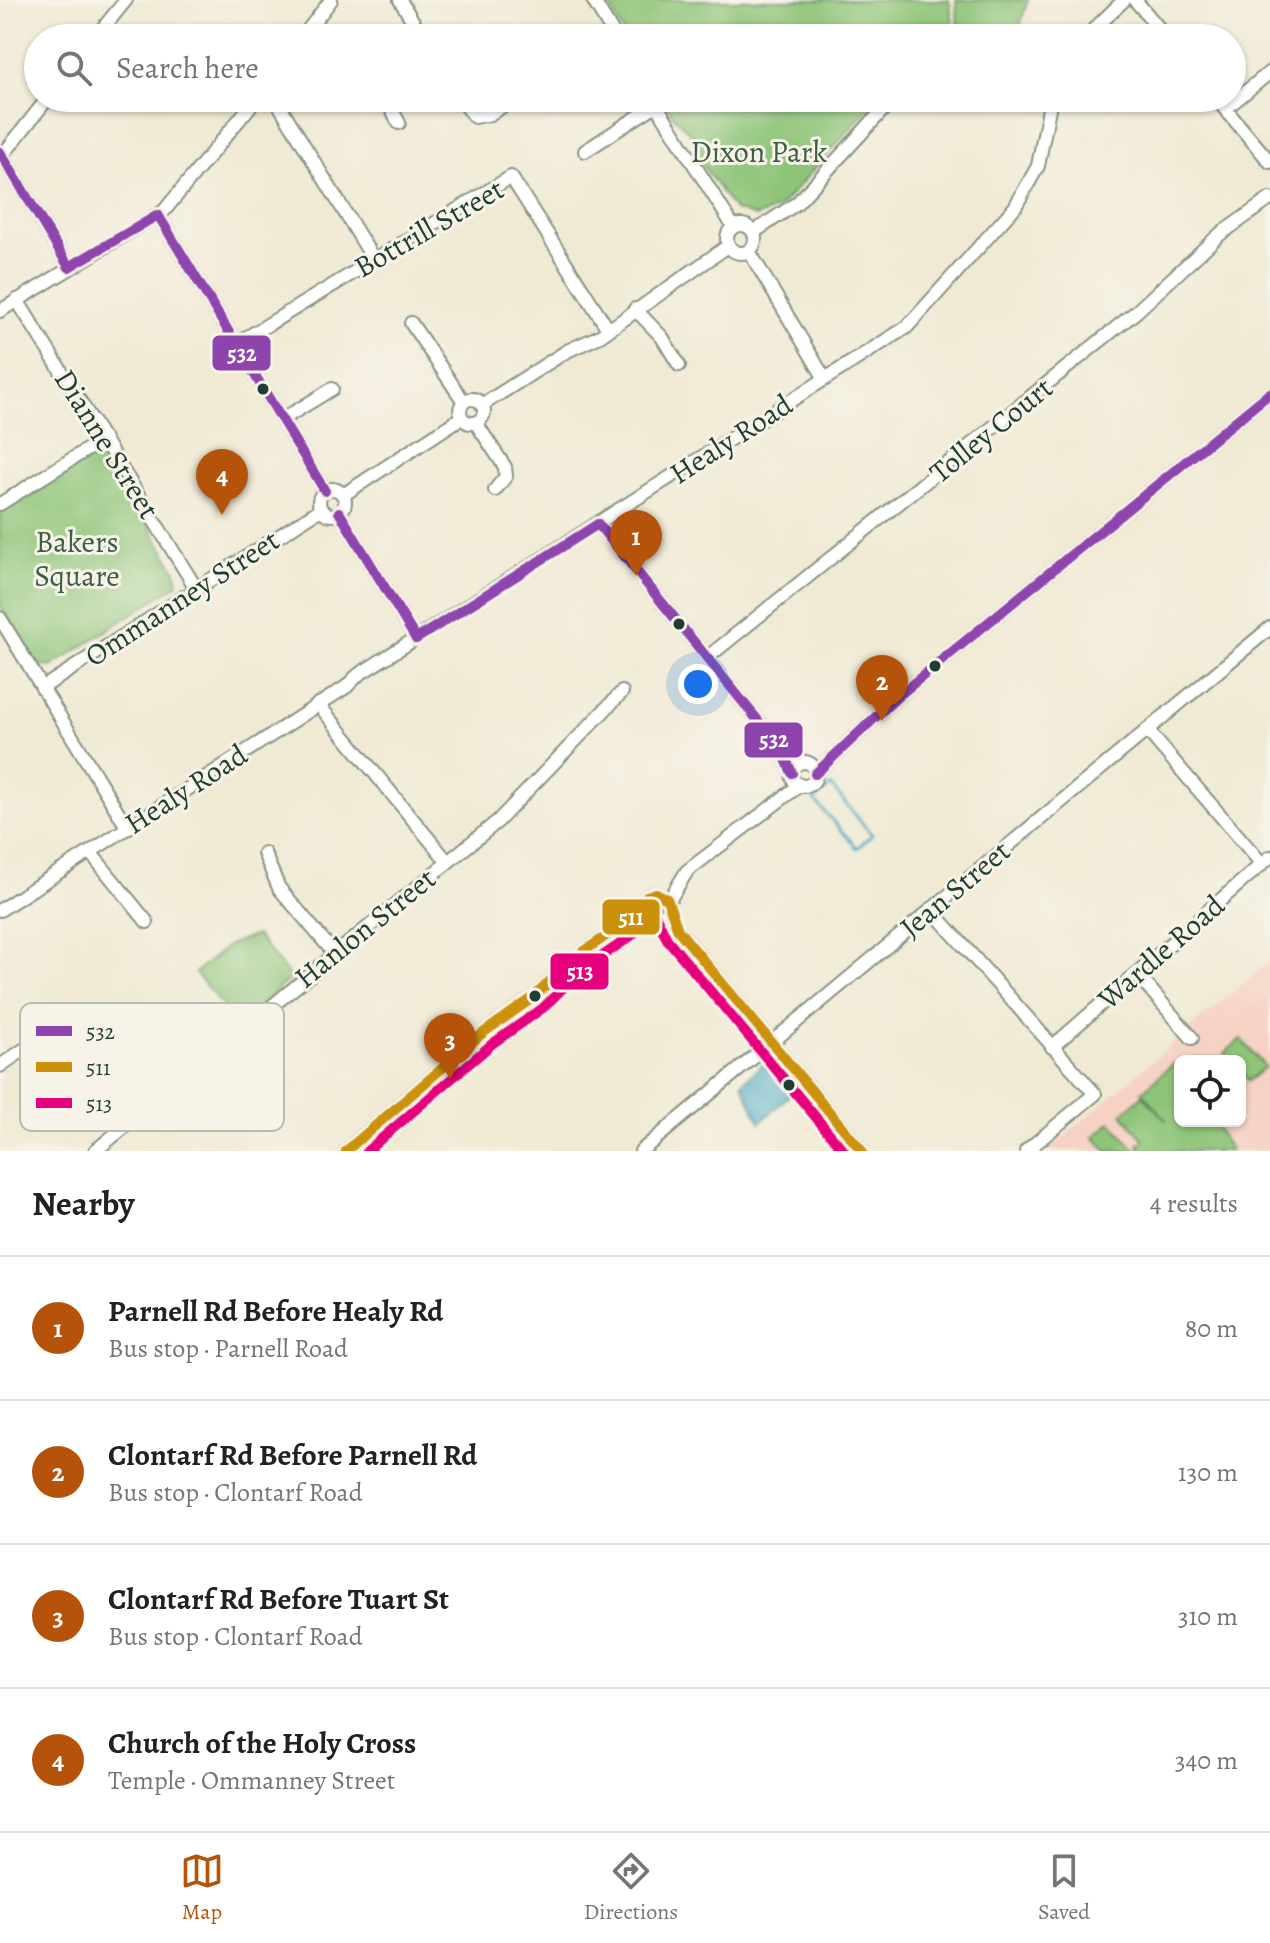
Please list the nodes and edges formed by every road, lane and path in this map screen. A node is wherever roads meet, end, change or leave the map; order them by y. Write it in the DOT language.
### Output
graph roads {
  1 [pos="126,0"];
  2 [pos="331,0"];
  3 [pos="400,0"];
  4 [pos="593,0"];
  5 [pos="1124,0"];
  6 [pos="1135,0"];
  7 [pos="106,24"];
  8 [pos="313,24"];
  9 [pos="415,24"];
  10 [pos="607,24"];
  11 [pos="1099,24"];
  12 [pos="1155,24"];
  13 [pos="1270,72"];
  14 [pos="1246,87"];
  15 [pos="36,112"];
  16 [pos="245,112"];
  17 [pos="284,112"];
  18 [pos="393,112"];
  19 [pos="471,112"];
  20 [pos="493,112"];
  21 [pos="640,112"];
  22 [pos="660,112"];
  23 [pos="881,112"];
  24 [pos="1048,112"];
  25 [pos="1228,112"];
  26 [pos="399,123"];
  27 [pos="585,151"];
  28 [pos="1,154"];
  29 [pos="1270,162"];
  30 [pos="1270,199"];
  31 [pos="158,215"];
  32 [pos="733,226"];
  33 [pos="754,232"];
  34 [pos="728,246"];
  35 [pos="749,251"];
  36 [pos="374,260"];
  37 [pos="69,267"];
  38 [pos="17,300"];
  39 [pos="635,309"];
  40 [pos="0,311"];
  41 [pos="411,323"];
  42 [pos="608,329"];
  43 [pos="236,344"];
  44 [pos="679,365"];
  45 [pos="825,379"];
  46 [pos="332,389"];
  47 [pos="1270,393"];
  48 [pos="464,402"];
  49 [pos="482,405"];
  50 [pos="461,418"];
  51 [pos="283,419"];
  52 [pos="476,423"];
  53 [pos="104,439"];
  54 [pos="495,490"];
  55 [pos="325,491"];
  56 [pos="343,495"];
  57 [pos="0,504"];
  58 [pos="321,509"];
  59 [pos="339,512"];
  60 [pos="598,524"];
  61 [pos="196,588"];
  62 [pos="0,618"];
  63 [pos="1270,628"];
  64 [pos="416,639"];
  65 [pos="708,657"];
  66 [pos="42,688"];
  67 [pos="622,692"];
  68 [pos="318,704"];
  69 [pos="1147,730"];
  70 [pos="782,750"];
  71 [pos="809,766"];
  72 [pos="795,778"];
  73 [pos="127,827"];
  74 [pos="90,852"];
  75 [pos="264,853"];
  76 [pos="447,861"];
  77 [pos="1266,861"];
  78 [pos="658,908"];
  79 [pos="931,909"];
  80 [pos="0,910"];
  81 [pos="147,922"];
  82 [pos="334,953"];
  83 [pos="1137,974"];
  84 [pos="274,1003"];
  85 [pos="1192,1038"];
  86 [pos="769,1042"];
  87 [pos="1052,1047"];
  88 [pos="20,1052"];
  89 [pos="0,1066"];
  90 [pos="119,1131"];
  91 [pos="95,1151"];
  92 [pos="346,1151"];
  93 [pos="355,1151"];
  94 [pos="641,1151"];
  95 [pos="862,1151"];
  96 [pos="1026,1151"];
  1 -- 7 [label="street"];
  2 -- 8 [label="street"];
  3 -- 9 [label="street"];
  4 -- 10 [label="street"];
  5 -- 11 [label="street"];
  6 -- 12 [label="street"];
  13 -- 14 [label="street"];
  15 -- 28 [label="street"];
  16 -- 31 [label="street"];
  17 -- 36 [label="street"];
  18 -- 26 [label="street"];
  19 -- 20 [label="street"];
  21 -- 27 [label="street"];
  22 -- 32 [label="street"];
  23 -- 33 [label="street"];
  24 -- 45 [label="street, Healy Road"];
  25 -- 29 [label="street"];
  28 -- 37 [label="street"];
  30 -- 65 [label="street, Tolley Court"];
  31 -- 37 [label="street"];
  31 -- 43 [label="street"];
  32 -- 33 [label="street"];
  32 -- 34 [label="street"];
  33 -- 35 [label="street"];
  34 -- 35 [label="street"];
  34 -- 39 [label="street"];
  35 -- 45 [label="street"];
  36 -- 42 [label="street, Bottrill Street"];
  36 -- 43 [label="street, Bottrill Street"];
  37 -- 38 [label="street"];
  38 -- 40 [label="street"];
  38 -- 53 [label="street, Dianne Street"];
  39 -- 42 [label="street"];
  39 -- 44 [label="street"];
  41 -- 48 [label="street"];
  42 -- 49 [label="street"];
  43 -- 51 [label="street"];
  45 -- 60 [label="street, Healy Road"];
  46 -- 51 [label="street"];
  47 -- 71 [label="street"];
  48 -- 49 [label="street"];
  48 -- 50 [label="street"];
  49 -- 52 [label="street"];
  50 -- 52 [label="street"];
  50 -- 56 [label="street"];
  51 -- 55 [label="street"];
  52 -- 54 [label="street"];
  53 -- 57 [label="street"];
  53 -- 61 [label="street, Dianne Street"];
  55 -- 56 [label="street"];
  55 -- 58 [label="street"];
  56 -- 59 [label="street"];
  58 -- 59 [label="street"];
  58 -- 61 [label="street, Ommanney Street"];
  59 -- 64 [label="street"];
  60 -- 64 [label="street, Healy Road"];
  60 -- 65 [label="street"];
  61 -- 66 [label="street, Ommanney Street"];
  62 -- 66 [label="street"];
  63 -- 69 [label="street, Jean Street"];
  64 -- 68 [label="street, Healy Road"];
  65 -- 70 [label="street"];
  66 -- 73 [label="street"];
  67 -- 76 [label="street, Hanlon Street"];
  68 -- 73 [label="street, Healy Road"];
  68 -- 76 [label="street"];
  69 -- 77 [label="street"];
  69 -- 79 [label="street, Jean Street"];
  70 -- 71 [label="street"];
  70 -- 72 [label="street"];
  71 -- 72 [label="street"];
  71 -- 72 [label="street"];
  72 -- 78 [label="street"];
  73 -- 74 [label="street, Healy Road"];
  74 -- 80 [label="street, Healy Road"];
  74 -- 81 [label="street"];
  75 -- 82 [label="street"];
  76 -- 82 [label="street, Hanlon Street"];
  77 -- 83 [label="street, Wardle Road"];
  78 -- 86 [label="street"];
  78 -- 92 [label="street"];
  78 -- 93 [label="street"];
  79 -- 86 [label="street, Jean Street"];
  79 -- 87 [label="street"];
  82 -- 84 [label="street, Hanlon Street"];
  83 -- 85 [label="street"];
  83 -- 87 [label="street, Wardle Road"];
  86 -- 94 [label="street, Jean Street"];
  86 -- 95 [label="street"];
  87 -- 96 [label="street"];
  88 -- 89 [label="street"];
  90 -- 91 [label="street, Hanlon Street"];
}
